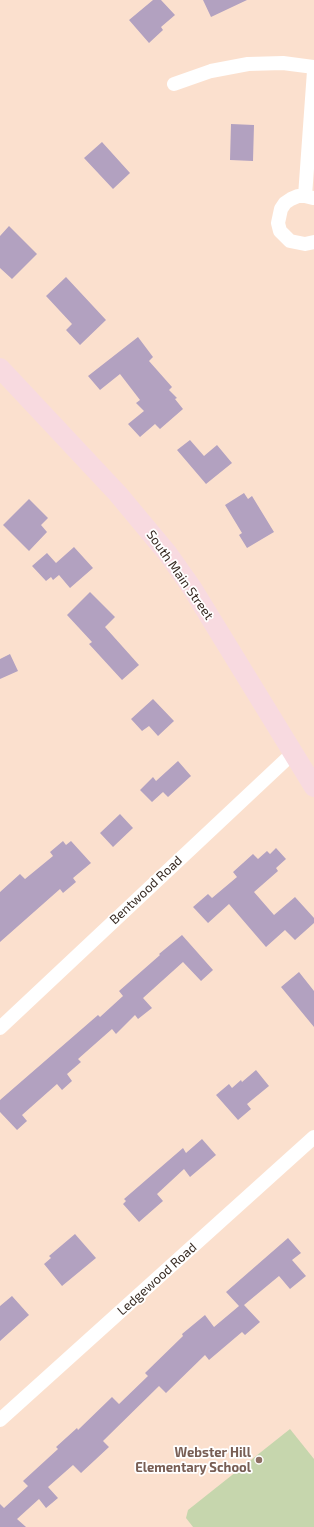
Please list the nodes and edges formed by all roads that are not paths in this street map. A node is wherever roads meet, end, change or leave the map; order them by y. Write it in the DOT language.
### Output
graph roads {
  1 [pos="314,67"];
  2 [pos="314,71"];
  3 [pos="174,84"];
  4 [pos="310,197"];
  5 [pos="314,242"];
  6 [pos="0,368"];
  7 [pos="293,753"];
  8 [pos="314,787"];
  9 [pos="0,1028"];
  10 [pos="314,1137"];
  11 [pos="0,1420"];
  1 -- 3 [label="street"];
  2 -- 4 [label="street"];
  4 -- 5 [label="street"];
  6 -- 7 [label="main road, South Main Street"];
  7 -- 8 [label="main road, South Main Street"];
  7 -- 9 [label="street, Bentwood Road"];
  10 -- 11 [label="street, Ledgewood Road"];
}
